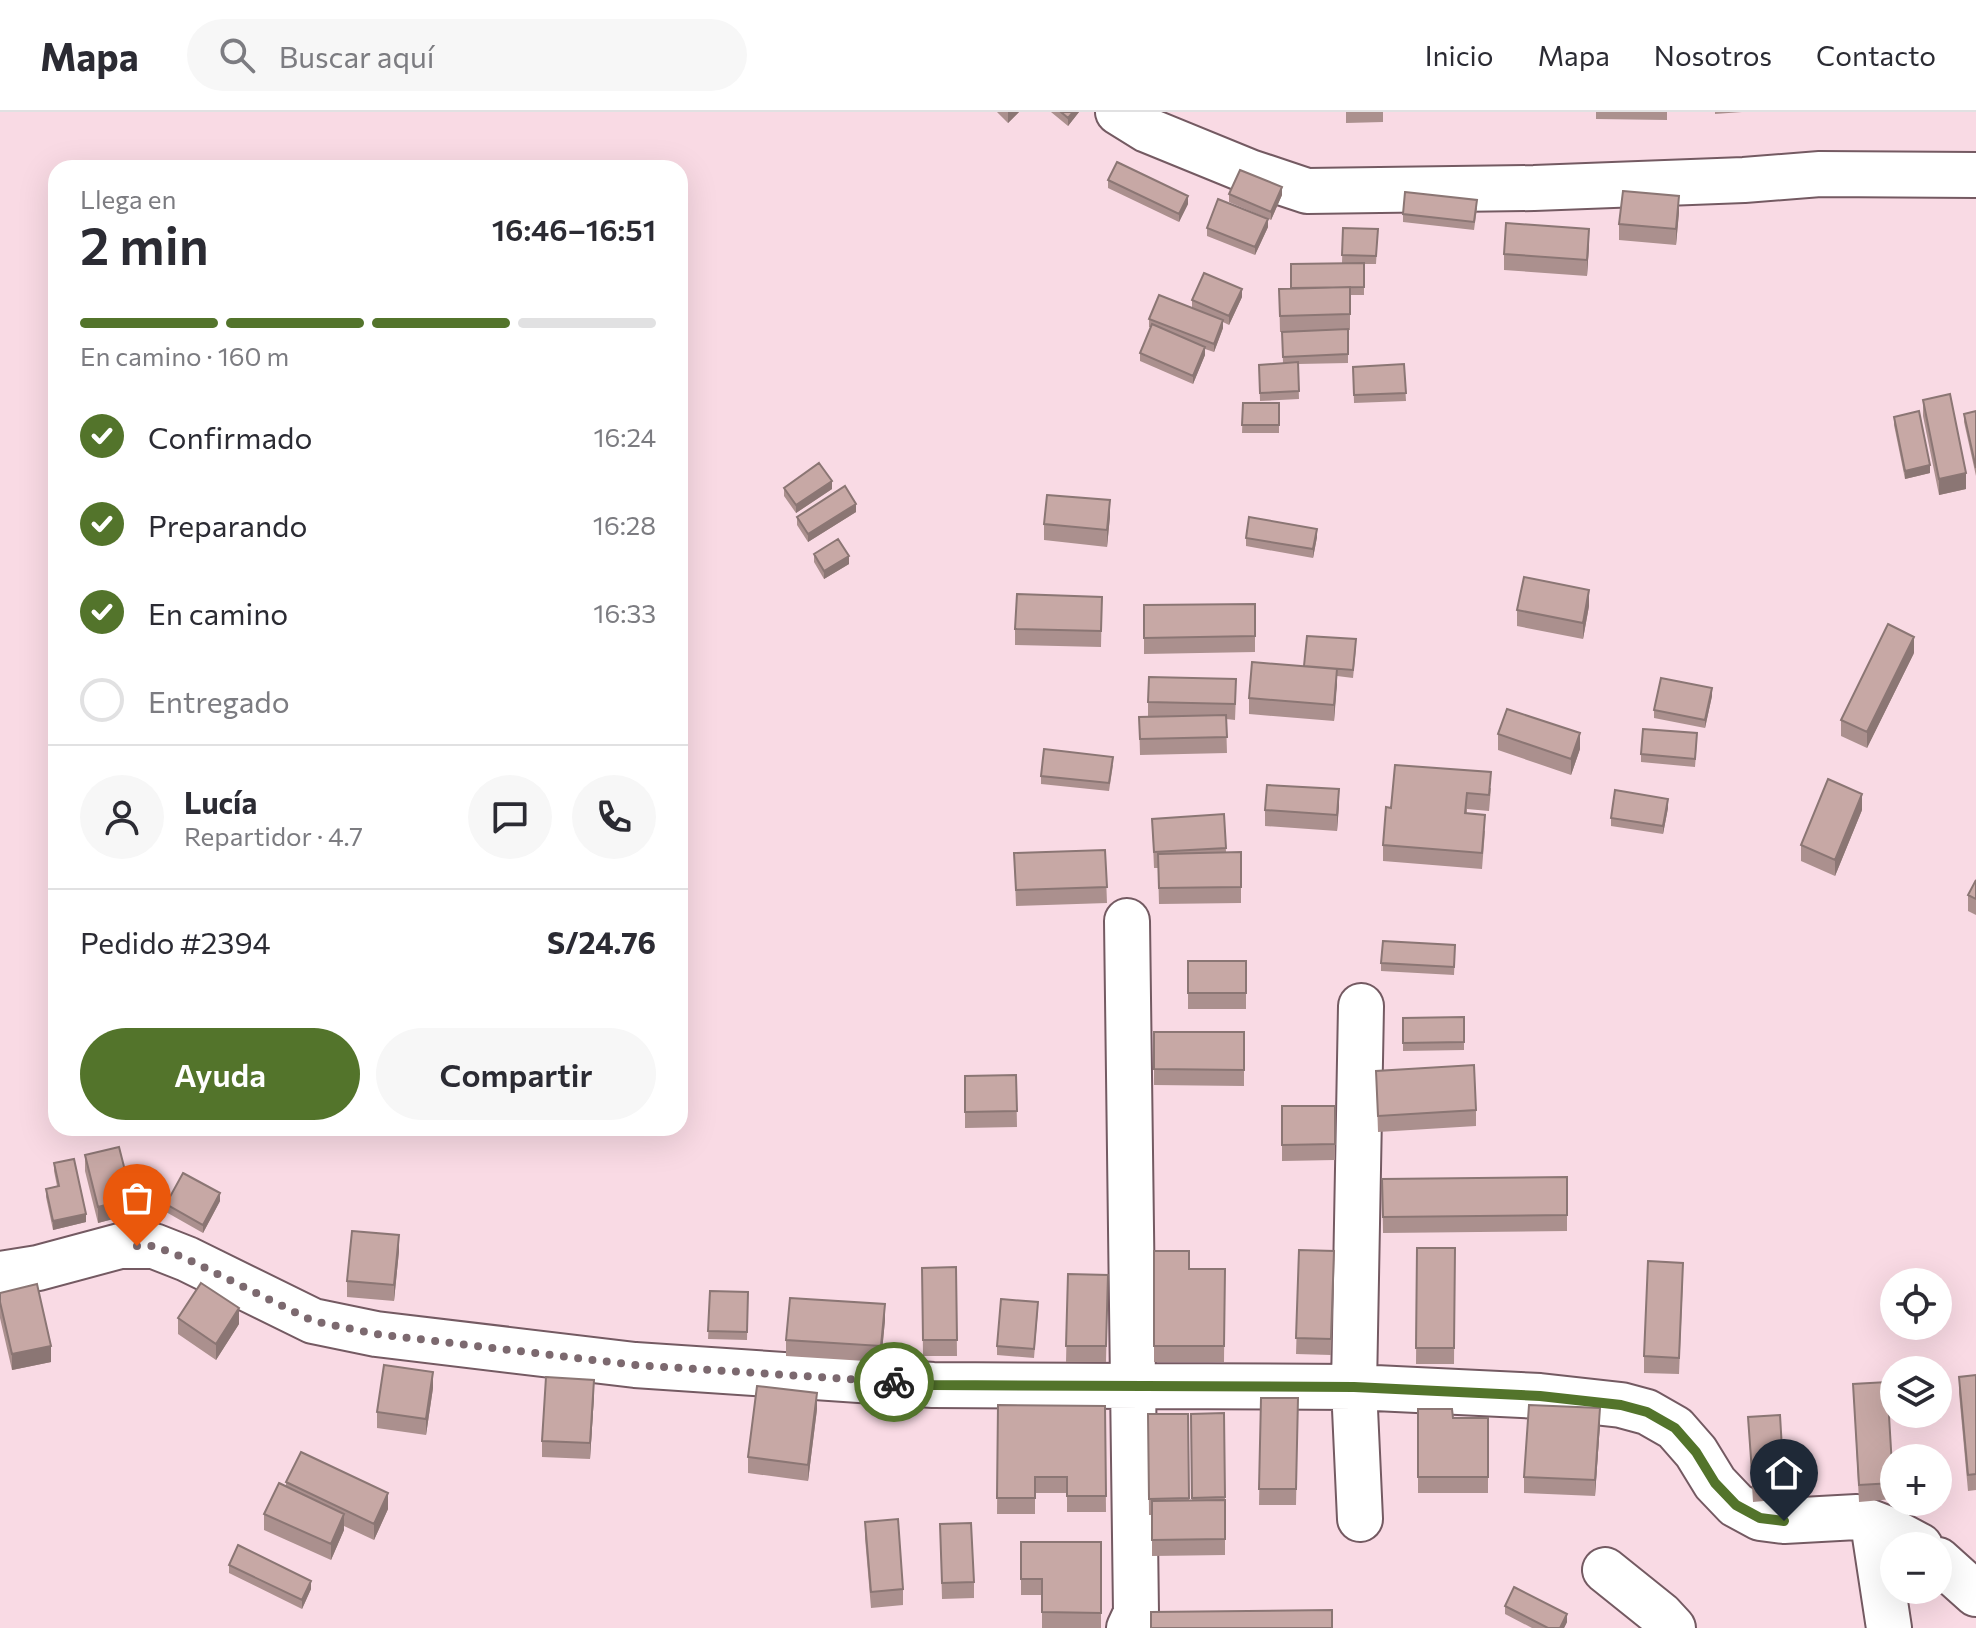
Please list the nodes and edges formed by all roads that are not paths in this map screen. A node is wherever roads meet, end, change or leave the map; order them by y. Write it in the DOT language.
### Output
graph roads {
  1 [pos="1118,112"];
  2 [pos="1976,175"];
  3 [pos="1127,921"];
  4 [pos="1361,1006"];
  5 [pos="0,1274"];
  6 [pos="1132,1386"];
  7 [pos="1354,1387"];
  8 [pos="1360,1519"];
  9 [pos="1873,1523"];
  10 [pos="1891,1532"];
  11 [pos="1605,1570"];
  12 [pos="1952,1573"];
  13 [pos="1976,1594"];
  14 [pos="1129,1628"];
  15 [pos="1673,1628"];
  16 [pos="1889,1628"];
  1 -- 2 [label="street"];
  3 -- 6 [label="street"];
  4 -- 7 [label="street"];
  5 -- 6 [label="street"];
  6 -- 7 [label="street"];
  6 -- 14 [label="street"];
  7 -- 8 [label="street"];
  7 -- 9 [label="street"];
  9 -- 10 [label="street"];
  9 -- 16 [label="street"];
  11 -- 15 [label="street"];
  12 -- 13 [label="street"];
}
